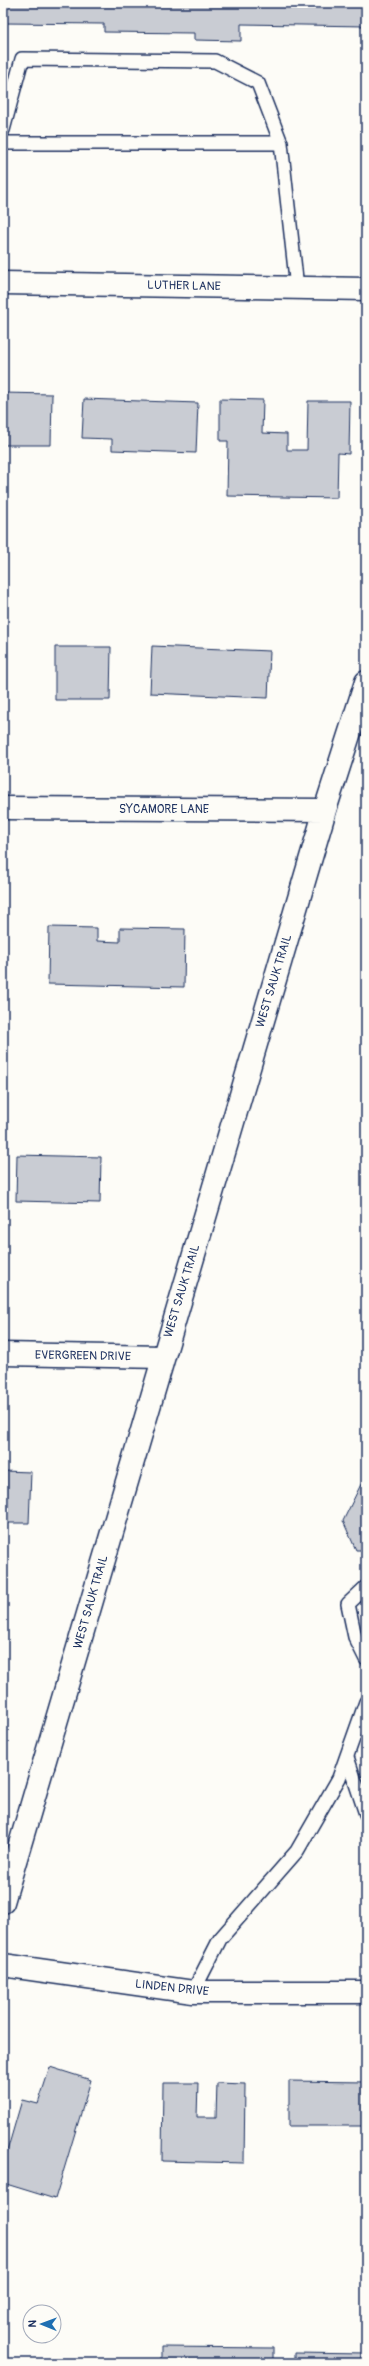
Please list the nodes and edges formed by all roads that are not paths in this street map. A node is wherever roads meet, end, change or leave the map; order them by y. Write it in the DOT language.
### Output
graph roads {
  1 [pos="3,130"];
  2 [pos="3,143"];
  3 [pos="281,143"];
  4 [pos="3,283"];
  5 [pos="297,288"];
  6 [pos="366,289"];
  7 [pos="366,682"];
  8 [pos="3,808"];
  9 [pos="325,810"];
  10 [pos="3,1354"];
  11 [pos="163,1357"];
  12 [pos="366,1587"];
  13 [pos="366,1658"];
  14 [pos="366,1702"];
  15 [pos="346,1758"];
  16 [pos="366,1814"];
  17 [pos="3,1902"];
  18 [pos="3,1965"];
  19 [pos="193,1992"];
  20 [pos="366,1992"];
  1 -- 3 [label="lane"];
  2 -- 3 [label="lane"];
  3 -- 5 [label="lane"];
  4 -- 5 [label="street, LUTHER LANE"];
  5 -- 6 [label="street, LUTHER LANE"];
  7 -- 9 [label="street, WEST SAUK TRAIL"];
  8 -- 9 [label="street, SYCAMORE LANE"];
  9 -- 11 [label="street, WEST SAUK TRAIL"];
  10 -- 11 [label="street, EVERGREEN DRIVE"];
  11 -- 17 [label="street, WEST SAUK TRAIL"];
  12 -- 13 [label="lane"];
  14 -- 15 [label="lane"];
  15 -- 16 [label="lane"];
  15 -- 19 [label="lane"];
  18 -- 19 [label="street, LINDEN DRIVE"];
  19 -- 20 [label="street, LINDEN DRIVE"];
}
